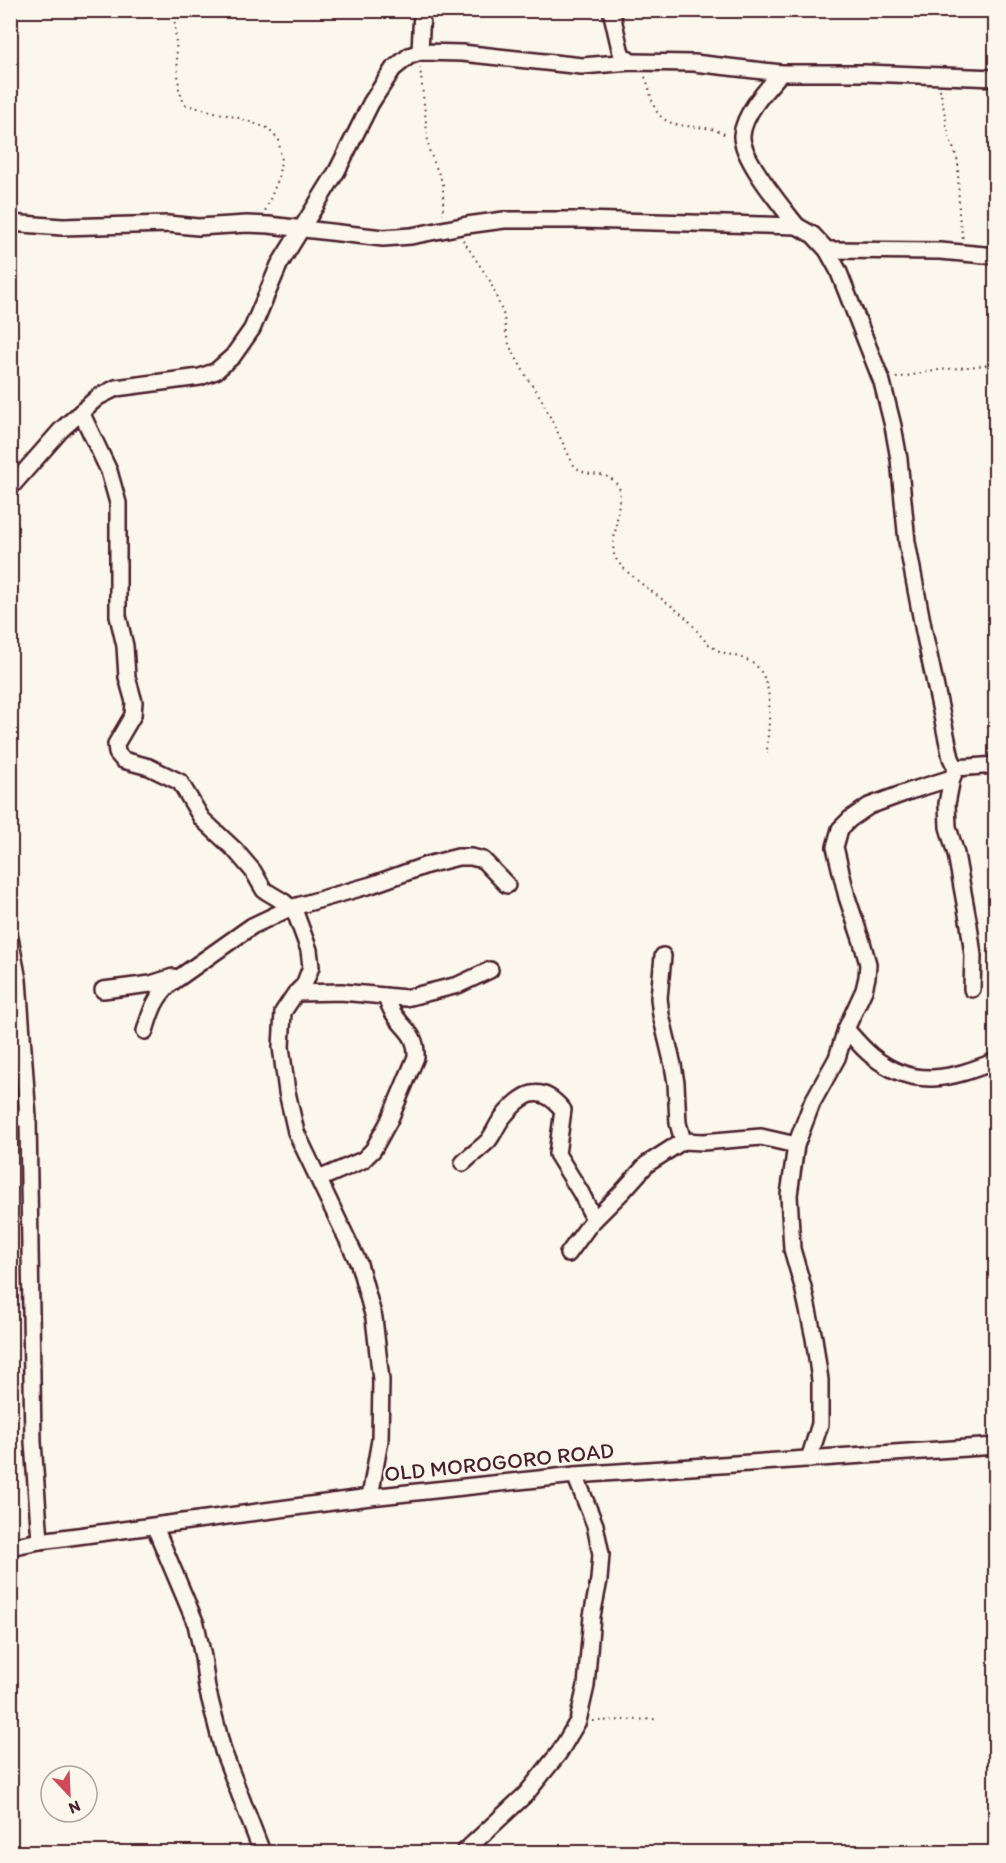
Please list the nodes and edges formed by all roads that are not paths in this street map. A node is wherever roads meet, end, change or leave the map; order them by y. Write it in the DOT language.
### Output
graph roads {
  1 [pos="422,10"];
  2 [pos="611,10"];
  3 [pos="420,52"];
  4 [pos="631,62"];
  5 [pos="781,72"];
  6 [pos="996,78"];
  7 [pos="10,223"];
  8 [pos="797,226"];
  9 [pos="302,230"];
  10 [pos="827,250"];
  11 [pos="996,256"];
  12 [pos="81,412"];
  13 [pos="10,488"];
  14 [pos="996,765"];
  15 [pos="954,773"];
  16 [pos="507,885"];
  17 [pos="290,908"];
  18 [pos="10,938"];
  19 [pos="663,956"];
  20 [pos="490,969"];
  21 [pos="182,975"];
  22 [pos="972,989"];
  23 [pos="103,990"];
  24 [pos="296,993"];
  25 [pos="385,996"];
  26 [pos="846,1029"];
  27 [pos="145,1031"];
  28 [pos="996,1060"];
  29 [pos="10,1118"];
  30 [pos="28,1118"];
  31 [pos="683,1141"];
  32 [pos="796,1144"];
  33 [pos="464,1162"];
  34 [pos="319,1179"];
  35 [pos="594,1219"];
  36 [pos="568,1254"];
  37 [pos="996,1446"];
  38 [pos="809,1459"];
  39 [pos="575,1475"];
  40 [pos="370,1497"];
  41 [pos="155,1527"];
  42 [pos="40,1541"];
  43 [pos="10,1547"];
  44 [pos="262,1852"];
  45 [pos="464,1852"];
  1 -- 3 [label="street"];
  2 -- 4 [label="street"];
  3 -- 4 [label="street"];
  3 -- 9 [label="street"];
  4 -- 5 [label="street"];
  5 -- 6 [label="street"];
  5 -- 8 [label="street"];
  7 -- 9 [label="street"];
  8 -- 9 [label="street"];
  8 -- 10 [label="street"];
  9 -- 12 [label="street"];
  10 -- 11 [label="street"];
  10 -- 15 [label="street"];
  12 -- 13 [label="street"];
  12 -- 17 [label="street"];
  14 -- 15 [label="street"];
  15 -- 22 [label="street"];
  15 -- 26 [label="street"];
  16 -- 17 [label="street"];
  17 -- 21 [label="street"];
  17 -- 24 [label="street"];
  18 -- 30 [label="street"];
  19 -- 31 [label="street"];
  20 -- 25 [label="street"];
  21 -- 23 [label="street"];
  21 -- 27 [label="street"];
  24 -- 25 [label="street"];
  24 -- 34 [label="street"];
  25 -- 34 [label="street"];
  26 -- 28 [label="street"];
  26 -- 32 [label="street"];
  29 -- 30 [label="street"];
  30 -- 42 [label="street"];
  31 -- 32 [label="street"];
  31 -- 35 [label="street"];
  32 -- 38 [label="street"];
  33 -- 35 [label="street"];
  34 -- 40 [label="street"];
  35 -- 36 [label="street"];
  37 -- 38 [label="street, OLD MOROGORO ROAD"];
  38 -- 39 [label="street, OLD MOROGORO ROAD"];
  39 -- 40 [label="street, OLD MOROGORO ROAD"];
  39 -- 45 [label="street"];
  40 -- 41 [label="street, OLD MOROGORO ROAD"];
  41 -- 42 [label="street, OLD MOROGORO ROAD"];
  41 -- 44 [label="street"];
  42 -- 43 [label="street, OLD MOROGORO ROAD"];
}
